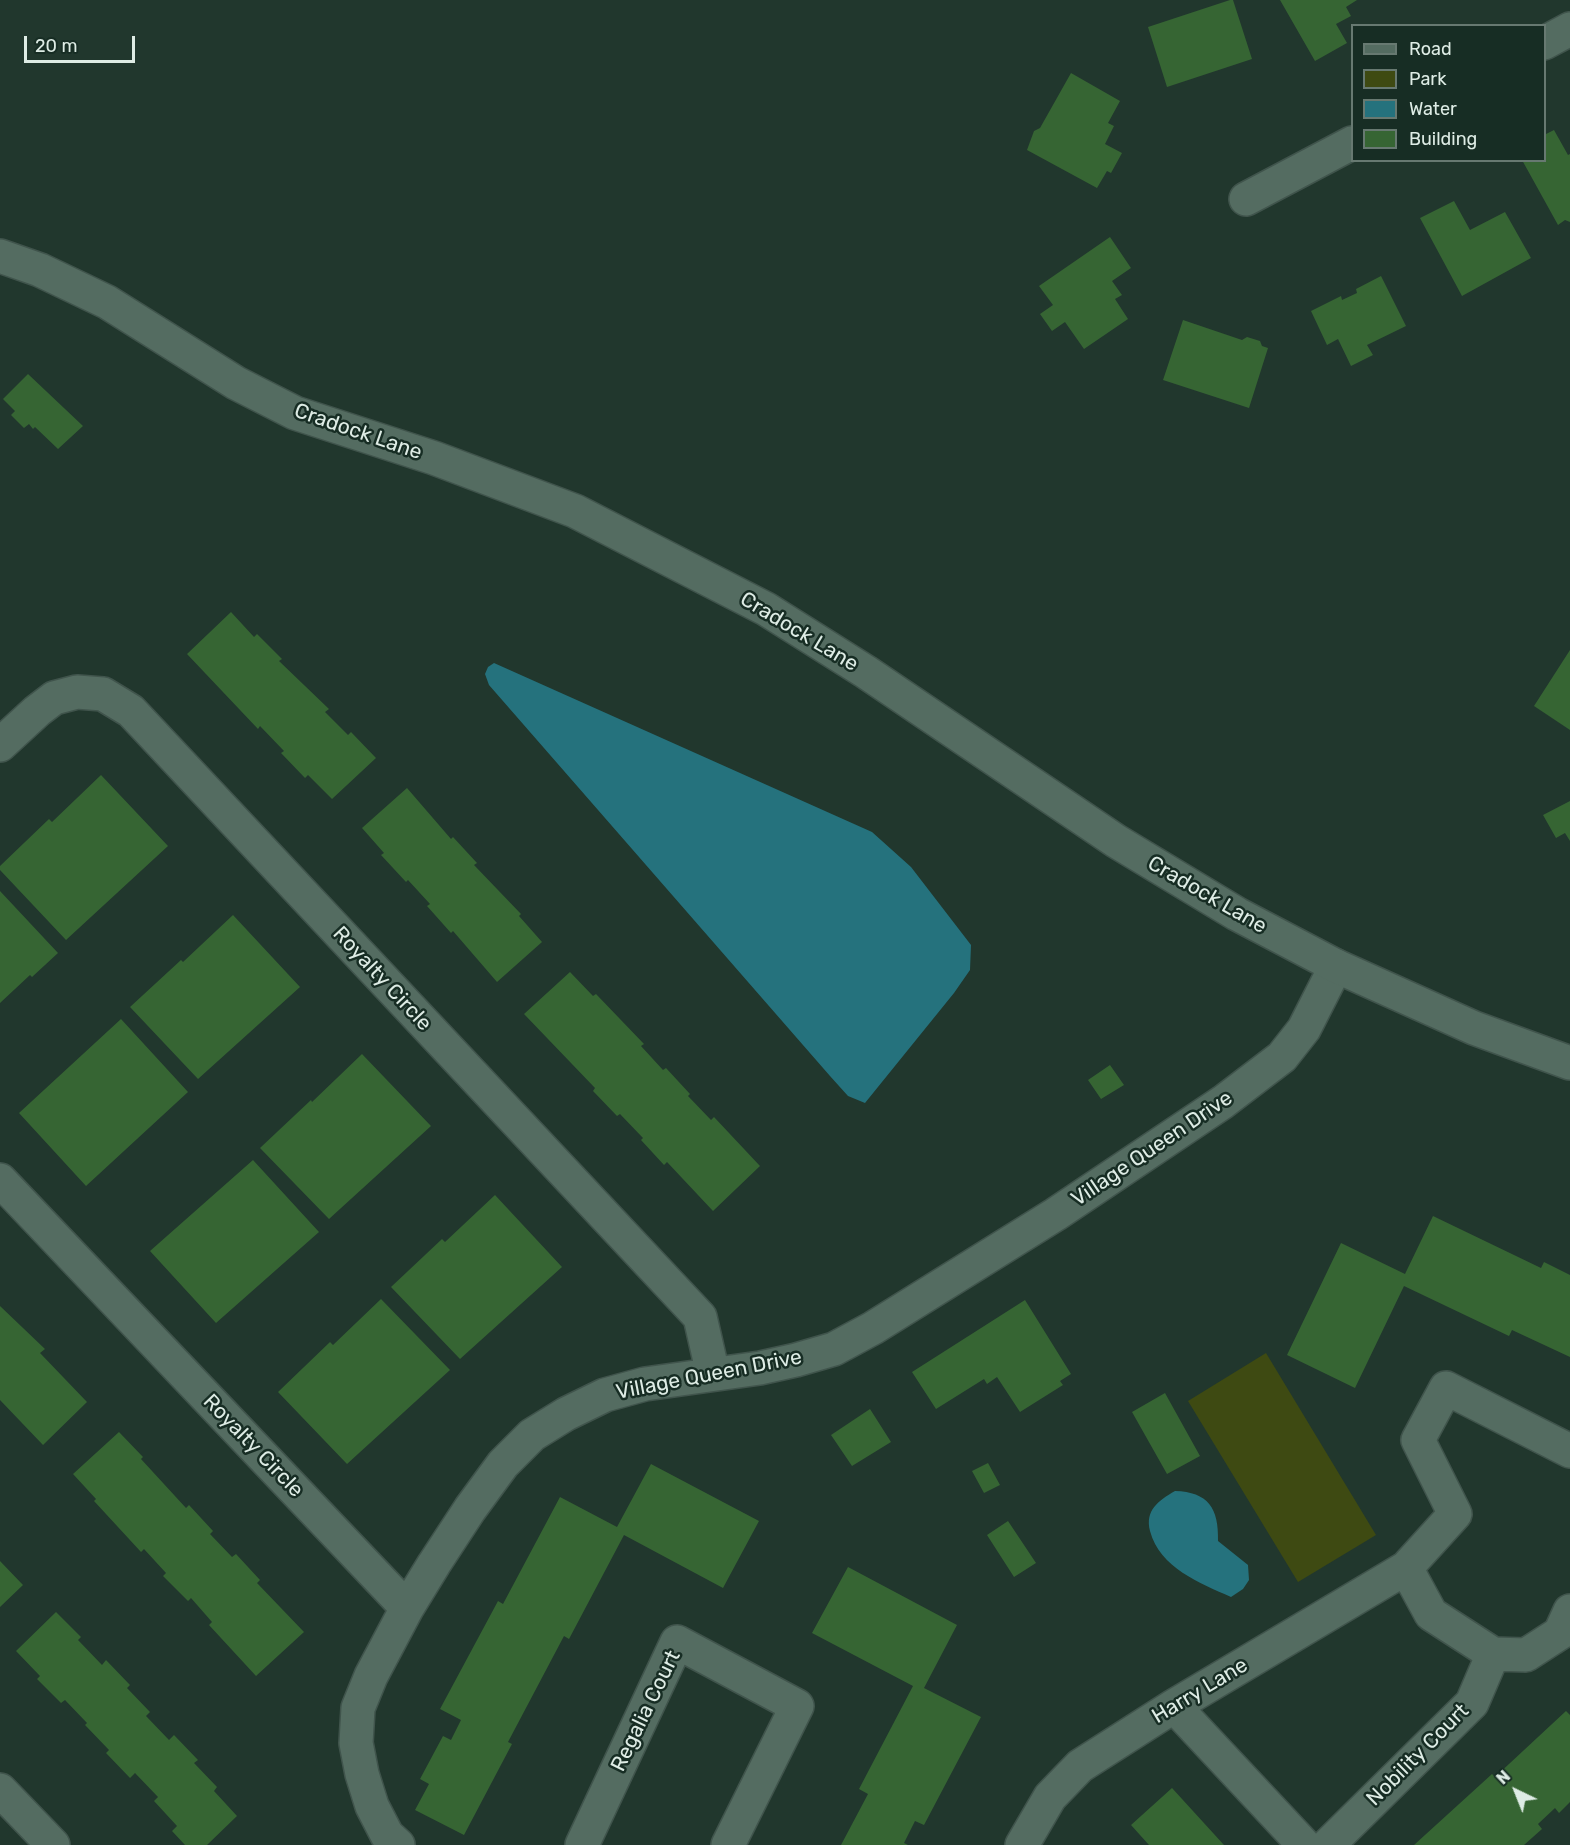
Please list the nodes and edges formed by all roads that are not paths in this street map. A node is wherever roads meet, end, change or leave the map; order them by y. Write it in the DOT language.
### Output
graph roads {
  1 [pos="1570,29"];
  2 [pos="1546,42"];
  3 [pos="1351,144"];
  4 [pos="1246,199"];
  5 [pos="0,256"];
  6 [pos="0,745"];
  7 [pos="1336,966"];
  8 [pos="1570,1063"];
  9 [pos="0,1180"];
  10 [pos="713,1374"];
  11 [pos="1570,1451"];
  12 [pos="1406,1568"];
  13 [pos="408,1608"];
  14 [pos="1570,1611"];
  15 [pos="1493,1654"];
  16 [pos="1174,1707"];
  17 [pos="0,1790"];
  18 [pos="53,1845"];
  19 [pos="398,1845"];
  20 [pos="582,1845"];
  21 [pos="728,1845"];
  22 [pos="1022,1845"];
  23 [pos="1304,1845"];
  24 [pos="1328,1845"];
  1 -- 2 [label="street"];
  3 -- 4 [label="street"];
  5 -- 7 [label="street, Cradock Lane"];
  6 -- 10 [label="street, Royalty Circle"];
  7 -- 8 [label="street, Cradock Lane"];
  7 -- 10 [label="street, Village Queen Drive"];
  9 -- 13 [label="street, Royalty Circle"];
  10 -- 13 [label="street, Village Queen Drive"];
  11 -- 12 [label="street, Harry Lane"];
  12 -- 15 [label="street"];
  12 -- 16 [label="street, Harry Lane"];
  13 -- 19 [label="street, Village Queen Drive"];
  14 -- 15 [label="street"];
  15 -- 24 [label="street, Nobility Court"];
  16 -- 22 [label="street, Harry Lane"];
  16 -- 23 [label="street"];
  17 -- 18 [label="street"];
  20 -- 21 [label="street, Regalia Court"];
}
